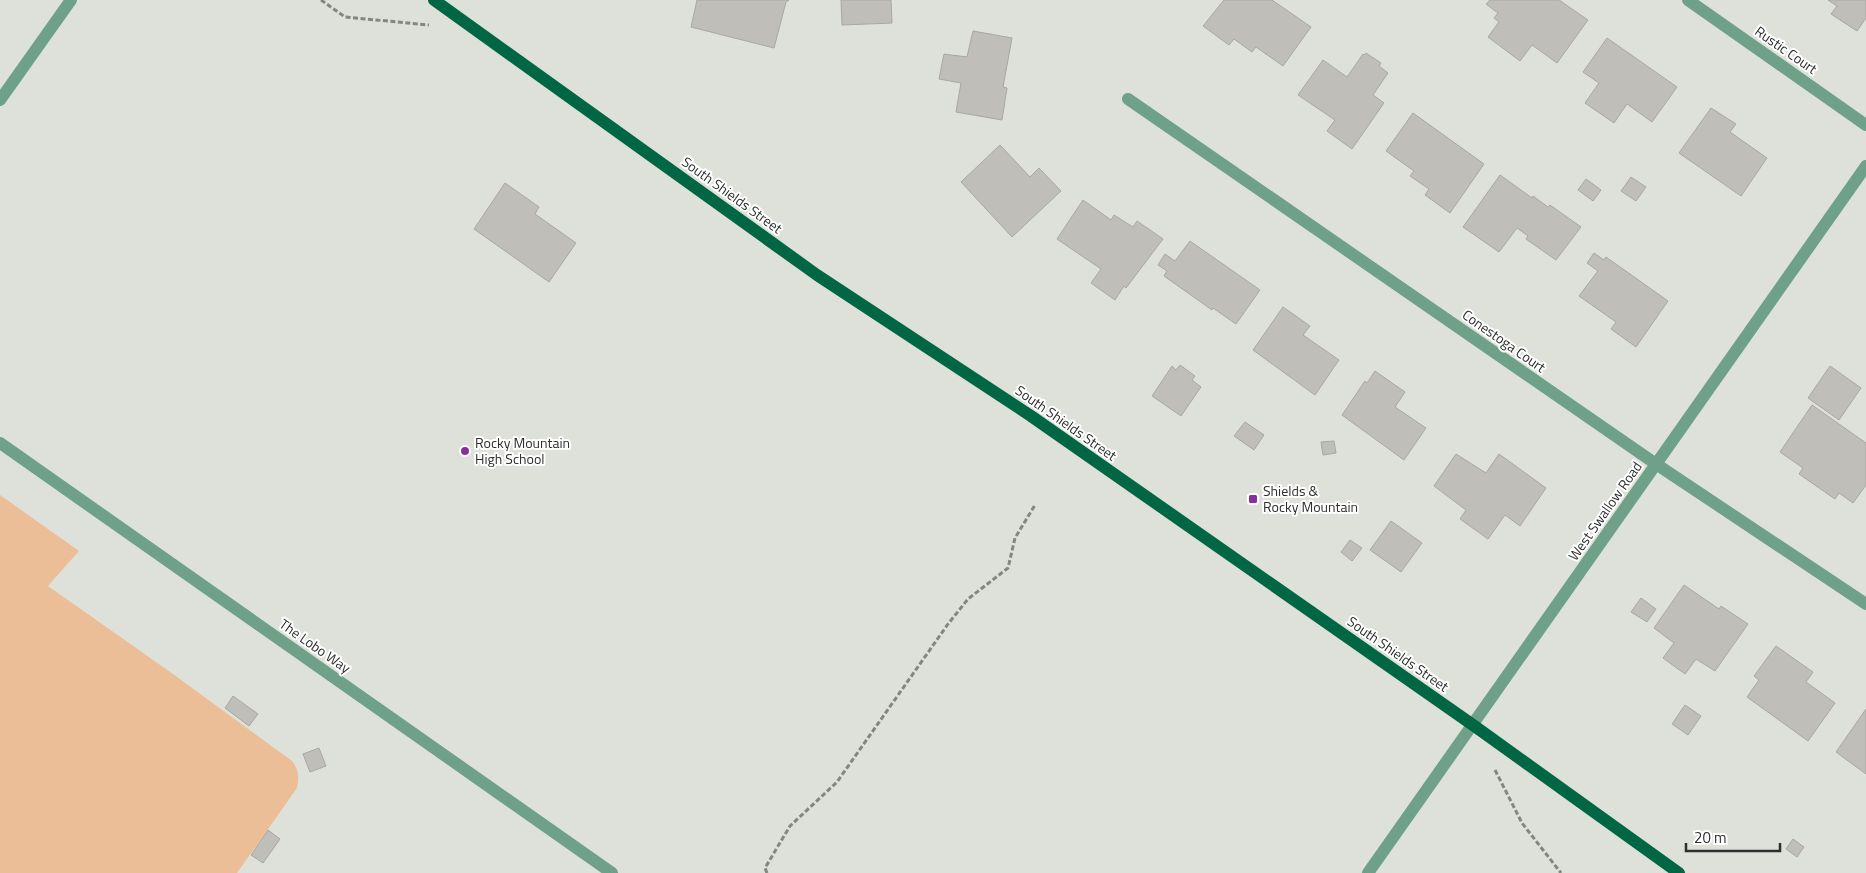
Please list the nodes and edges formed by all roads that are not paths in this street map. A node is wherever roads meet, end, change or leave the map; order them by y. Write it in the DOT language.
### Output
graph roads {
  1 [pos="71,0"];
  2 [pos="434,0"];
  3 [pos="1688,0"];
  4 [pos="1128,99"];
  5 [pos="0,100"];
  6 [pos="1866,125"];
  7 [pos="1866,166"];
  8 [pos="0,443"];
  9 [pos="1656,464"];
  10 [pos="1866,604"];
  11 [pos="1473,725"];
  12 [pos="612,873"];
  13 [pos="1368,873"];
  14 [pos="1679,873"];
  1 -- 5 [label="street"];
  2 -- 11 [label="main road, South Shields Street"];
  3 -- 6 [label="street, Rustic Court"];
  4 -- 9 [label="street, Conestoga Court"];
  7 -- 9 [label="street, West Swallow Road"];
  8 -- 12 [label="street, The Lobo Way"];
  9 -- 10 [label="street, Conestoga Court"];
  9 -- 11 [label="street, West Swallow Road"];
  11 -- 13 [label="street, West Swallow Road"];
  11 -- 14 [label="main road, South Shields Street"];
}
